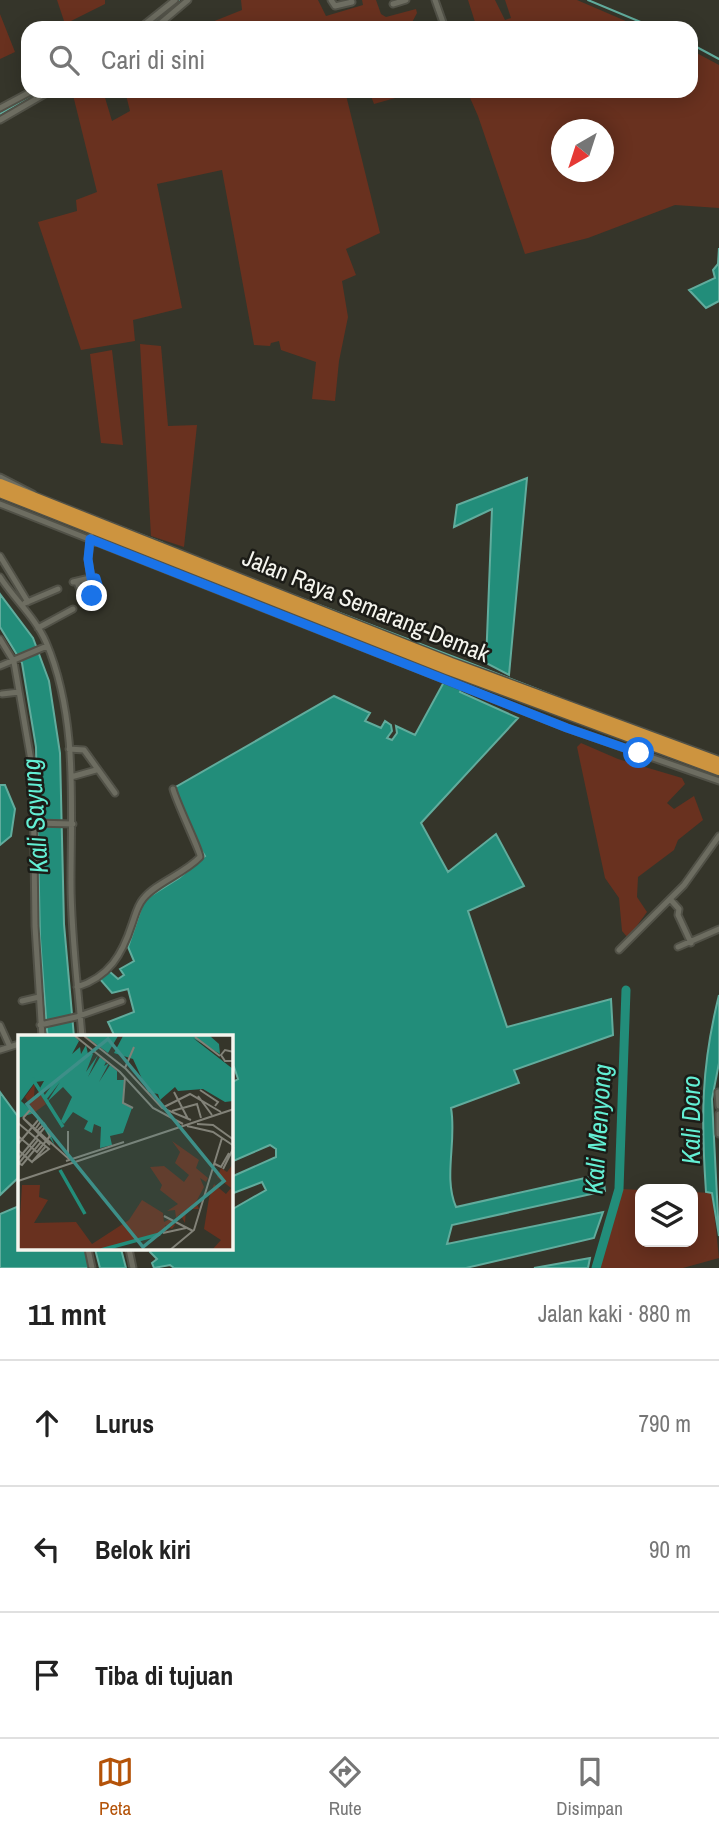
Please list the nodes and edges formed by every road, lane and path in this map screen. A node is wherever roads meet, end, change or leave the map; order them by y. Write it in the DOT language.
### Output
graph roads {
  1 [pos="175,0"];
  2 [pos="188,0"];
  3 [pos="331,0"];
  4 [pos="406,0"];
  5 [pos="435,0"];
  6 [pos="352,2"];
  7 [pos="393,4"];
  8 [pos="149,21"];
  9 [pos="163,21"];
  10 [pos="442,21"];
  11 [pos="21,97"];
  12 [pos="38,98"];
  13 [pos="0,108"];
  14 [pos="0,120"];
  15 [pos="0,477"];
  16 [pos="0,484"];
  17 [pos="0,492"];
  18 [pos="38,499"];
  19 [pos="0,504"];
  20 [pos="92,535"];
  21 [pos="0,556"];
  22 [pos="0,577"];
  23 [pos="91,578"];
  24 [pos="243,585"];
  25 [pos="58,589"];
  26 [pos="25,603"];
  27 [pos="73,609"];
  28 [pos="38,628"];
  29 [pos="0,639"];
  30 [pos="47,646"];
  31 [pos="16,661"];
  32 [pos="0,666"];
  33 [pos="19,692"];
  34 [pos="2,694"];
  35 [pos="568,715"];
  36 [pos="567,728"];
  37 [pos="69,749"];
  38 [pos="719,762"];
  39 [pos="96,770"];
  40 [pos="719,770"];
  41 [pos="71,777"];
  42 [pos="719,780"];
  43 [pos="173,789"];
  44 [pos="115,793"];
  45 [pos="35,823"];
  46 [pos="72,824"];
  47 [pos="719,836"];
  48 [pos="670,899"];
  49 [pos="719,929"];
  50 [pos="691,943"];
  51 [pos="678,947"];
  52 [pos="619,950"];
  53 [pos="77,987"];
  54 [pos="39,997"];
  55 [pos="22,1001"];
  56 [pos="122,1001"];
  57 [pos="78,1016"];
  58 [pos="0,1025"];
  59 [pos="42,1025"];
  60 [pos="42,1035"];
  61 [pos="82,1035"];
  62 [pos="18,1044"];
  63 [pos="10,1047"];
  64 [pos="0,1050"];
  65 [pos="719,1084"];
  66 [pos="719,1092"];
  67 [pos="719,1106"];
  68 [pos="719,1114"];
  69 [pos="719,1133"];
  70 [pos="129,1251"];
  71 [pos="133,1268"];
  1 -- 8 [label="street"];
  2 -- 9 [label="street"];
  3 -- 6 [label="street"];
  4 -- 7 [label="street"];
  5 -- 10 [label="street"];
  11 -- 13 [label="street"];
  12 -- 14 [label="street"];
  15 -- 18 [label="street"];
  16 -- 18 [label="highway, Jalan Raya Semarang-Demak"];
  17 -- 20 [label="highway, Jalan Raya Semarang-Demak"];
  18 -- 24 [label="highway, Jalan Raya Semarang-Demak"];
  19 -- 20 [label="street"];
  20 -- 23 [label="street"];
  20 -- 24 [label="highway, Jalan Raya Semarang-Demak"];
  20 -- 36 [label="street"];
  21 -- 26 [label="street"];
  22 -- 26 [label="street"];
  23 -- 23 [label="street"];
  24 -- 35 [label="highway, Jalan Raya Semarang-Demak"];
  24 -- 38 [label="highway, Jalan Raya Semarang-Demak"];
  25 -- 26 [label="street"];
  26 -- 28 [label="street"];
  27 -- 28 [label="street"];
  28 -- 30 [label="street"];
  29 -- 31 [label="street"];
  30 -- 31 [label="street"];
  30 -- 37 [label="street"];
  31 -- 32 [label="street"];
  31 -- 33 [label="street"];
  33 -- 34 [label="street"];
  33 -- 45 [label="street"];
  35 -- 36 [label="street"];
  35 -- 40 [label="highway, Jalan Raya Semarang-Demak"];
  36 -- 42 [label="street"];
  37 -- 39 [label="street"];
  37 -- 41 [label="street"];
  39 -- 41 [label="street"];
  39 -- 44 [label="street"];
  41 -- 46 [label="street"];
  43 -- 53 [label="street"];
  45 -- 46 [label="street"];
  45 -- 54 [label="street"];
  46 -- 53 [label="street"];
  47 -- 48 [label="street"];
  48 -- 50 [label="street"];
  48 -- 52 [label="street"];
  49 -- 50 [label="street"];
  50 -- 51 [label="street"];
  53 -- 57 [label="street"];
  54 -- 55 [label="street"];
  54 -- 59 [label="street"];
  56 -- 57 [label="street"];
  57 -- 59 [label="street"];
  57 -- 61 [label="street"];
  58 -- 63 [label="street"];
  59 -- 60 [label="street"];
  62 -- 63 [label="street"];
  63 -- 64 [label="street"];
  65 -- 66 [label="street"];
  66 -- 67 [label="street"];
  68 -- 69 [label="street"];
  70 -- 71 [label="street"];
}
